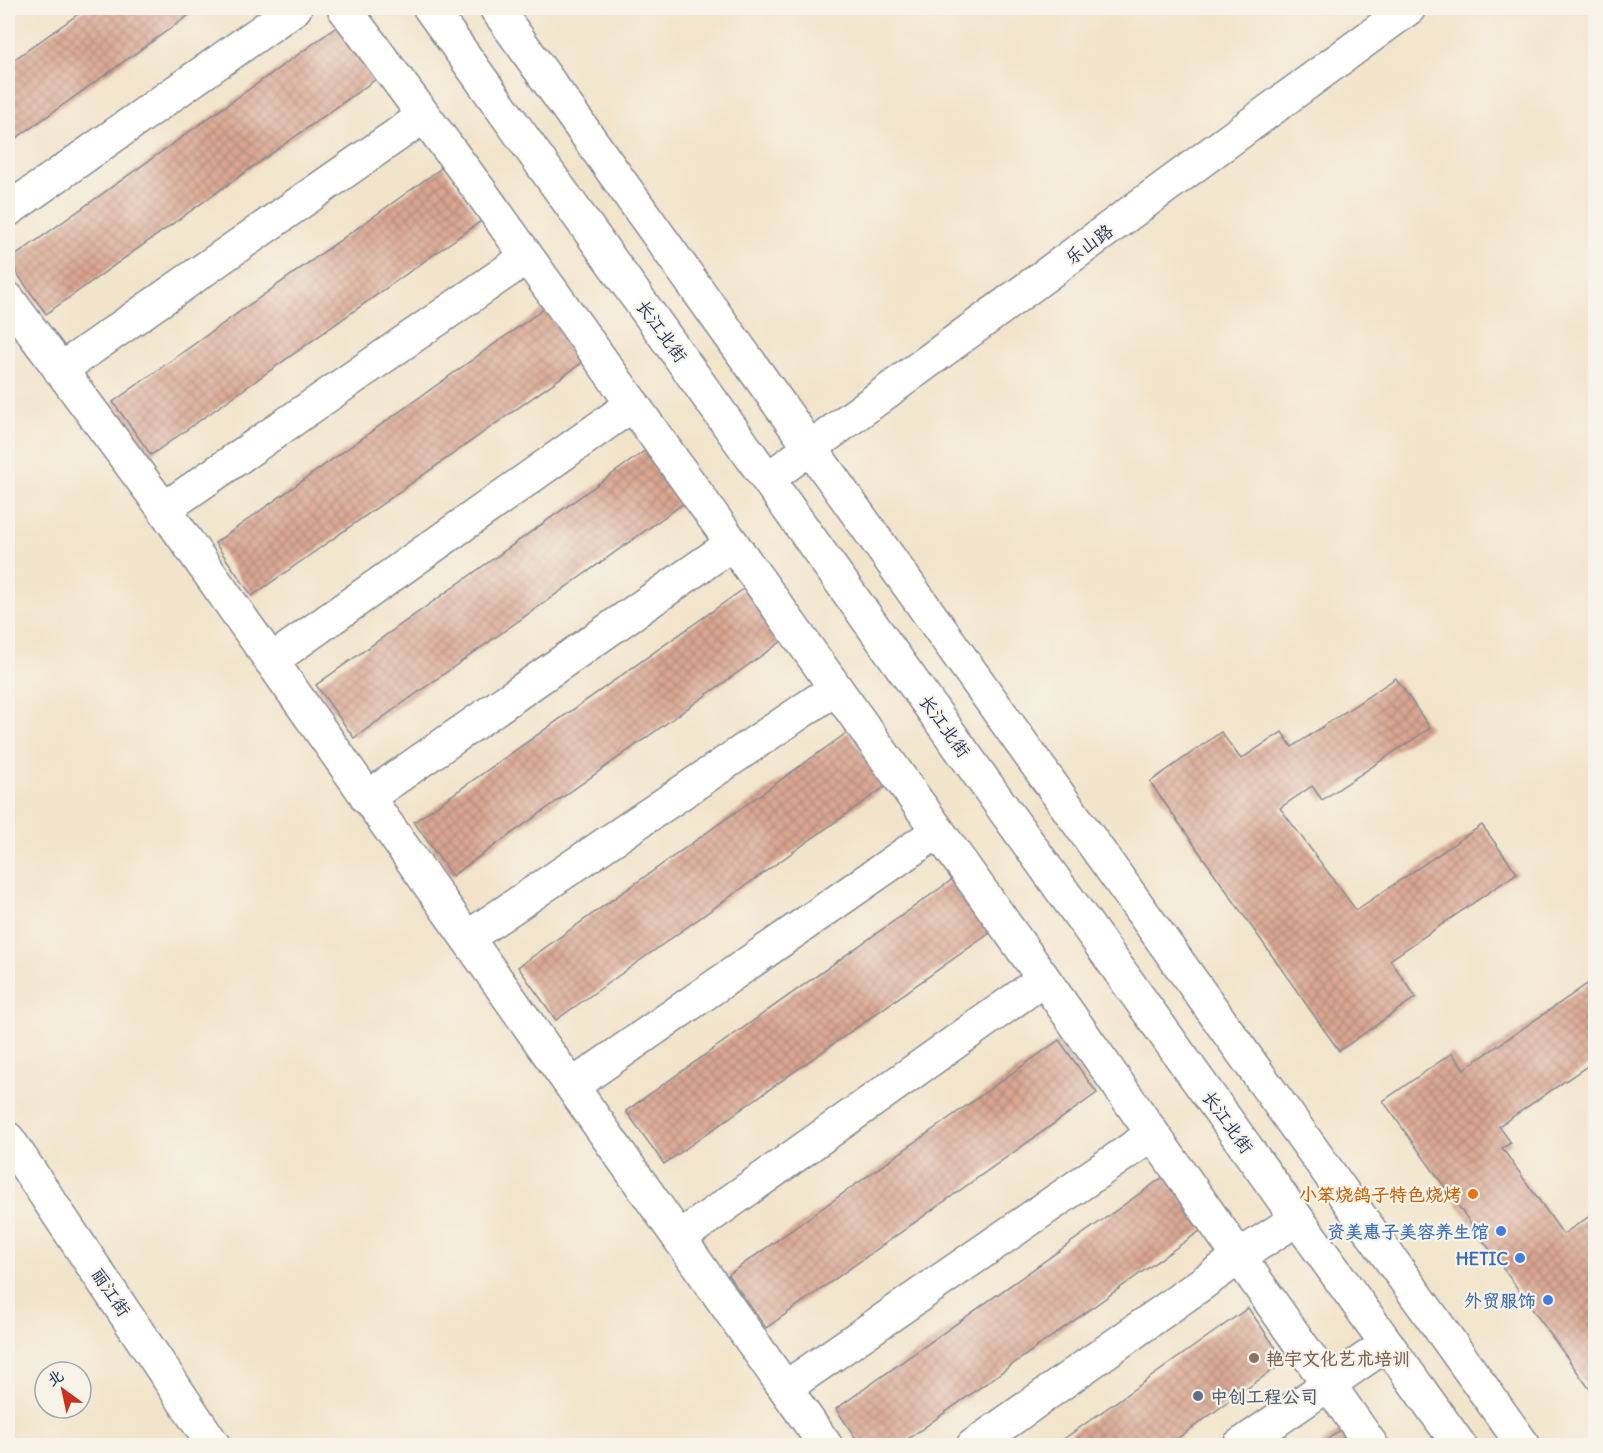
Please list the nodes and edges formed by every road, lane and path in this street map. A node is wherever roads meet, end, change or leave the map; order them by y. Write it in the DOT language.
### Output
graph roads {
  1 [pos="295,8"];
  2 [pos="344,8"];
  3 [pos="430,8"];
  4 [pos="496,8"];
  5 [pos="1409,8"];
  6 [pos="424,116"];
  7 [pos="8,210"];
  8 [pos="527,257"];
  9 [pos="8,299"];
  10 [pos="60,370"];
  11 [pos="633,404"];
  12 [pos="813,448"];
  13 [pos="768,479"];
  14 [pos="164,509"];
  15 [pos="732,544"];
  16 [pos="271,662"];
  17 [pos="836,688"];
  18 [pos="368,798"];
  19 [pos="938,831"];
  20 [pos="467,938"];
  21 [pos="1044,979"];
  22 [pos="572,1086"];
  23 [pos="1153,1134"];
  24 [pos="8,1139"];
  25 [pos="1297,1219"];
  26 [pos="679,1238"];
  27 [pos="1239,1258"];
  28 [pos="1387,1344"];
  29 [pos="1329,1384"];
  30 [pos="785,1388"];
  31 [pos="214,1446"];
  32 [pos="826,1446"];
  33 [pos="973,1446"];
  34 [pos="1239,1446"];
  35 [pos="1372,1446"];
  36 [pos="1460,1446"];
  37 [pos="1524,1446"];
  1 -- 7 [label="main road"];
  2 -- 6 [label="main road"];
  3 -- 13 [label="main road, 长江北街"];
  4 -- 12 [label="main road"];
  5 -- 12 [label="main road, 乐山路"];
  6 -- 8 [label="main road"];
  6 -- 10 [label="main road"];
  8 -- 11 [label="main road"];
  8 -- 14 [label="main road"];
  9 -- 10 [label="main road"];
  10 -- 14 [label="main road"];
  11 -- 15 [label="main road"];
  11 -- 16 [label="main road"];
  12 -- 13 [label="main road, 乐山路"];
  12 -- 37 [label="main road"];
  13 -- 25 [label="main road, 长江北街"];
  14 -- 16 [label="main road"];
  15 -- 17 [label="main road"];
  15 -- 18 [label="main road"];
  16 -- 18 [label="main road"];
  17 -- 19 [label="main road"];
  17 -- 20 [label="main road"];
  18 -- 20 [label="main road"];
  19 -- 21 [label="main road"];
  19 -- 22 [label="main road"];
  20 -- 22 [label="main road"];
  21 -- 23 [label="main road"];
  21 -- 26 [label="main road"];
  22 -- 26 [label="main road"];
  23 -- 27 [label="main road"];
  23 -- 30 [label="main road"];
  24 -- 31 [label="main road, 丽江街"];
  25 -- 27 [label="main road"];
  25 -- 28 [label="main road, 长江北街"];
  26 -- 30 [label="main road"];
  27 -- 29 [label="main road"];
  27 -- 33 [label="main road"];
  28 -- 29 [label="main road"];
  28 -- 36 [label="main road, 长江北街"];
  29 -- 34 [label="main road"];
  29 -- 35 [label="main road"];
  30 -- 32 [label="main road"];
}
